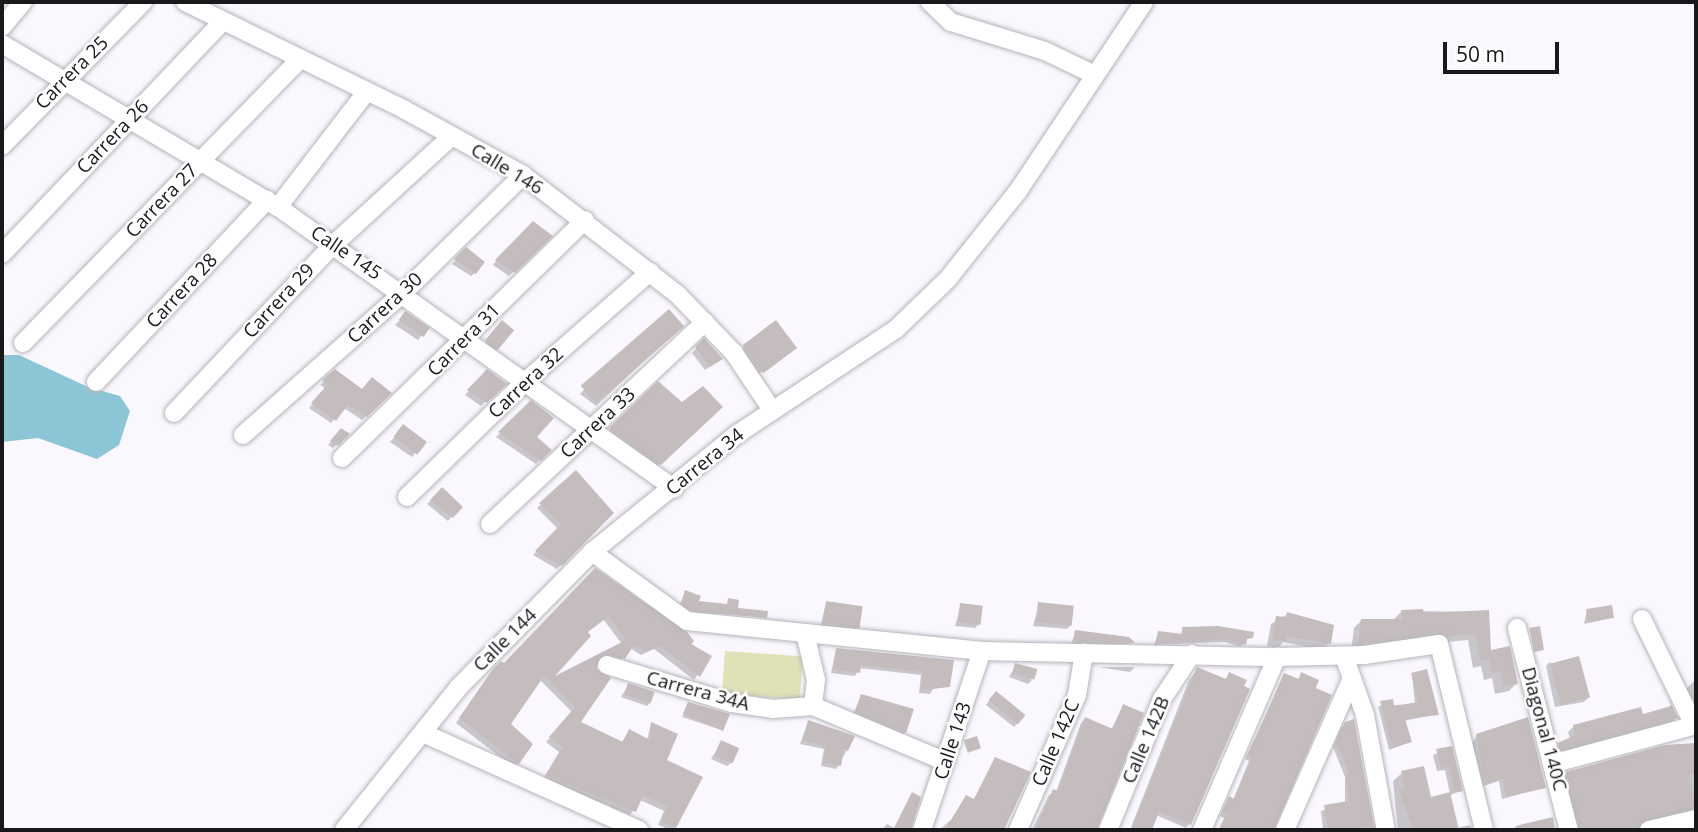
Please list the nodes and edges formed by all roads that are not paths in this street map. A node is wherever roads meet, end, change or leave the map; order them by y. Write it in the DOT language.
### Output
graph roads {
  1 [pos="23,2"];
  2 [pos="143,2"];
  3 [pos="185,2"];
  4 [pos="930,2"];
  5 [pos="949,2"];
  6 [pos="1144,2"];
  7 [pos="223,21"];
  8 [pos="951,22"];
  9 [pos="2,27"];
  10 [pos="2,44"];
  11 [pos="300,59"];
  12 [pos="1095,75"];
  13 [pos="65,79"];
  14 [pos="367,91"];
  15 [pos="132,117"];
  16 [pos="451,137"];
  17 [pos="2,146"];
  18 [pos="203,160"];
  19 [pos="523,175"];
  20 [pos="273,203"];
  21 [pos="585,220"];
  22 [pos="332,245"];
  23 [pos="2,254"];
  24 [pos="650,272"];
  25 [pos="403,293"];
  26 [pos="705,322"];
  27 [pos="466,339"];
  28 [pos="23,343"];
  29 [pos="527,380"];
  30 [pos="96,382"];
  31 [pos="772,410"];
  32 [pos="174,414"];
  33 [pos="593,428"];
  34 [pos="243,435"];
  35 [pos="342,458"];
  36 [pos="674,488"];
  37 [pos="407,497"];
  38 [pos="491,524"];
  39 [pos="592,551"];
  40 [pos="1642,619"];
  41 [pos="1517,628"];
  42 [pos="805,633"];
  43 [pos="982,650"];
  44 [pos="1084,653"];
  45 [pos="1192,654"];
  46 [pos="1344,656"];
  47 [pos="1277,657"];
  48 [pos="607,665"];
  49 [pos="1352,678"];
  50 [pos="813,706"];
  51 [pos="1695,725"];
  52 [pos="423,733"];
  53 [pos="946,762"];
  54 [pos="1555,763"];
  55 [pos="1696,819"];
  56 [pos="344,830"];
  57 [pos="639,830"];
  58 [pos="922,830"];
  59 [pos="1018,830"];
  60 [pos="1108,830"];
  61 [pos="1202,830"];
  62 [pos="1285,830"];
  63 [pos="1387,830"];
  64 [pos="1484,830"];
  65 [pos="1569,830"];
  66 [pos="1649,830"];
  1 -- 9 [label="street"];
  2 -- 13 [label="street, Carrera 25"];
  3 -- 7 [label="street, Calle 146"];
  4 -- 8 [label="street"];
  5 -- 8 [label="street"];
  6 -- 12 [label="street, Carrera 34"];
  7 -- 11 [label="street, Calle 146"];
  7 -- 15 [label="street, Carrera 26"];
  8 -- 12 [label="street"];
  10 -- 13 [label="street, Calle 145"];
  11 -- 14 [label="street, Calle 146"];
  11 -- 18 [label="street, Carrera 27"];
  12 -- 31 [label="street, Carrera 34"];
  13 -- 15 [label="street, Calle 145"];
  13 -- 17 [label="street, Carrera 25"];
  14 -- 16 [label="street, Calle 146"];
  14 -- 20 [label="street, Carrera 28"];
  15 -- 18 [label="street, Calle 145"];
  15 -- 23 [label="street, Carrera 26"];
  16 -- 19 [label="street, Calle 146"];
  16 -- 22 [label="street, Carrera 29"];
  18 -- 20 [label="street, Calle 145"];
  18 -- 28 [label="street, Carrera 27"];
  19 -- 21 [label="street, Calle 146"];
  19 -- 25 [label="street, Carrera 30"];
  20 -- 22 [label="street, Calle 145"];
  20 -- 30 [label="street, Carrera 28"];
  21 -- 24 [label="street, Calle 146"];
  21 -- 27 [label="street, Carrera 31"];
  22 -- 25 [label="street, Calle 145"];
  22 -- 32 [label="street, Carrera 29"];
  24 -- 26 [label="street, Calle 146"];
  24 -- 29 [label="street, Carrera 32"];
  25 -- 27 [label="street, Calle 145"];
  25 -- 34 [label="street, Carrera 30"];
  26 -- 31 [label="street, Calle 146"];
  26 -- 33 [label="street, Carrera 33"];
  27 -- 29 [label="street, Calle 145"];
  27 -- 35 [label="street, Carrera 31"];
  29 -- 33 [label="street, Calle 145"];
  29 -- 37 [label="street, Carrera 32"];
  31 -- 36 [label="street, Carrera 34"];
  33 -- 36 [label="street, Calle 145"];
  33 -- 38 [label="street, Carrera 33"];
  36 -- 39 [label="street, Carrera 34"];
  39 -- 42 [label="street"];
  39 -- 52 [label="street, Calle 144"];
  40 -- 51 [label="street"];
  41 -- 54 [label="street, Diagonal 140C"];
  42 -- 43 [label="street"];
  42 -- 50 [label="street"];
  43 -- 44 [label="street"];
  43 -- 53 [label="street, Calle 143"];
  44 -- 45 [label="street"];
  44 -- 59 [label="street, Calle 142C"];
  45 -- 47 [label="street"];
  45 -- 60 [label="street, Calle 142B"];
  46 -- 47 [label="street"];
  46 -- 49 [label="street"];
  46 -- 64 [label="street"];
  47 -- 61 [label="street"];
  48 -- 50 [label="street, Carrera 34A"];
  49 -- 62 [label="street"];
  49 -- 63 [label="street"];
  50 -- 53 [label="street, Carrera 34A"];
  51 -- 54 [label="street"];
  52 -- 56 [label="street, Calle 144"];
  52 -- 57 [label="street"];
  53 -- 58 [label="street, Calle 143"];
  54 -- 65 [label="street, Diagonal 140C"];
  55 -- 66 [label="street"];
}
